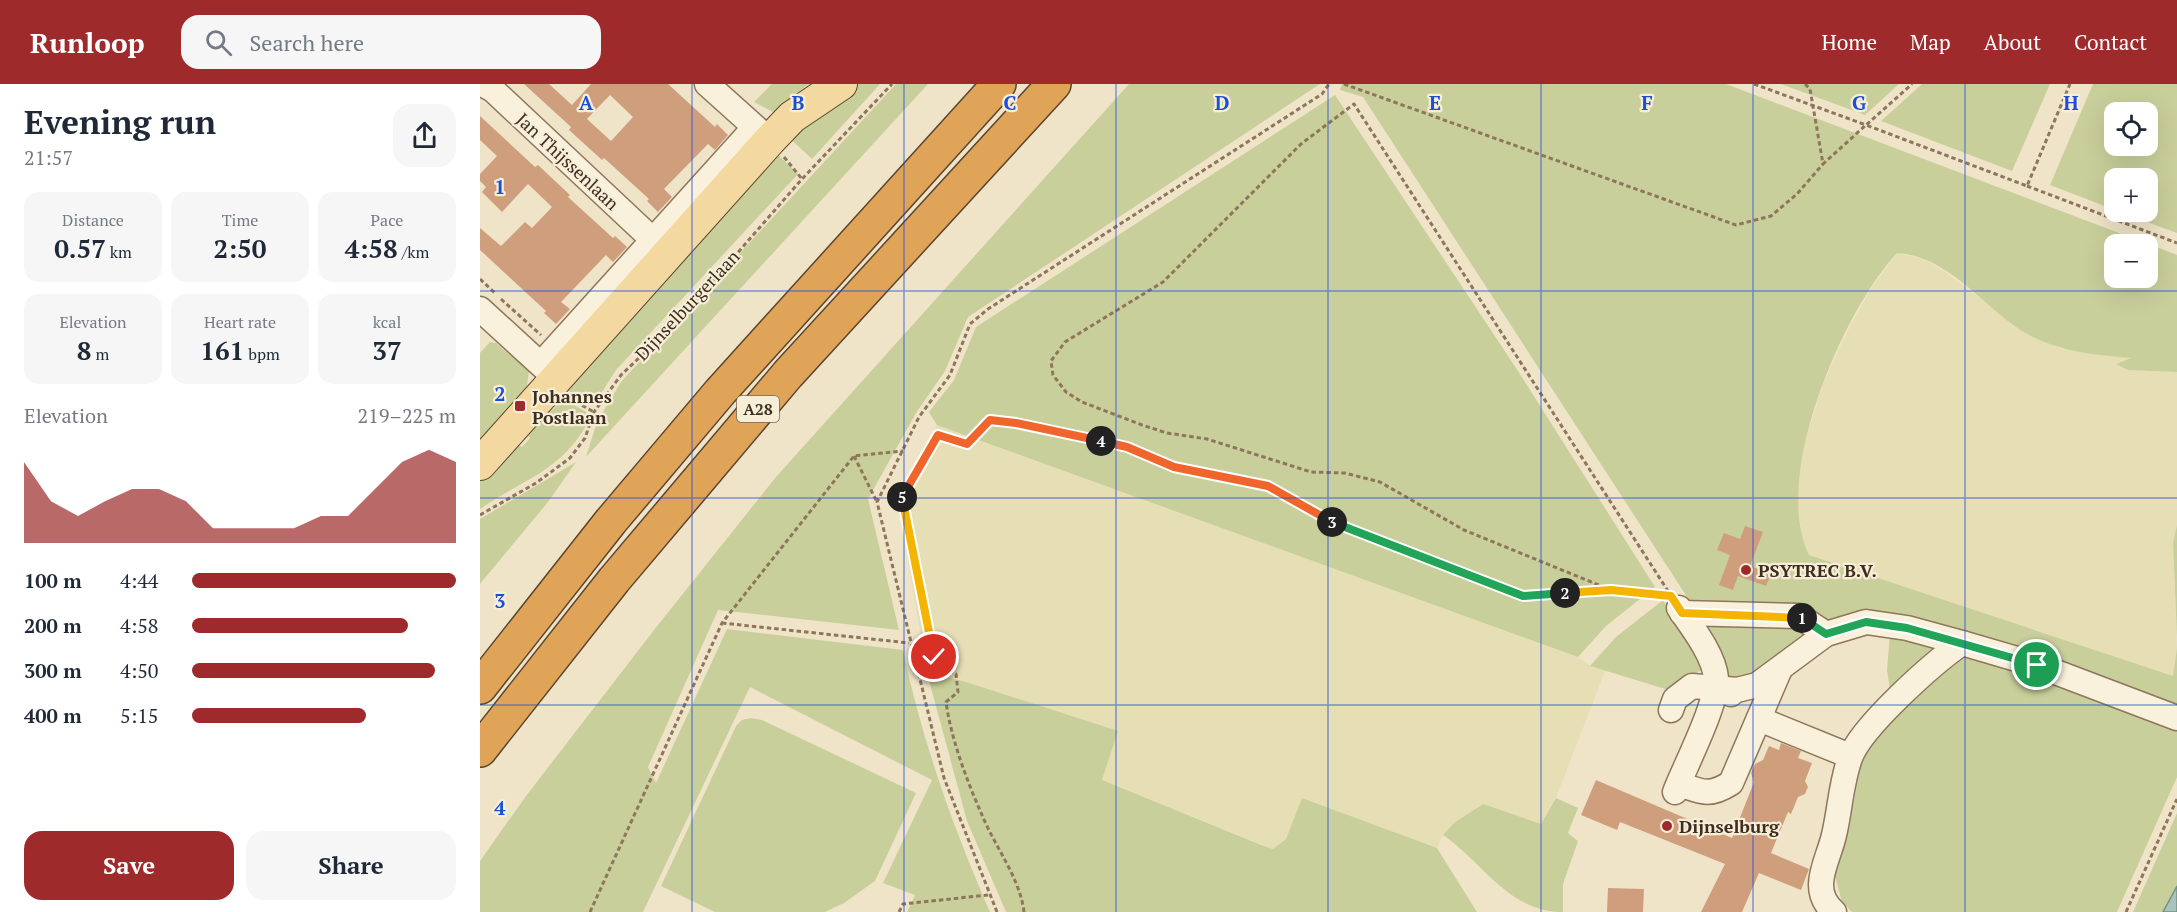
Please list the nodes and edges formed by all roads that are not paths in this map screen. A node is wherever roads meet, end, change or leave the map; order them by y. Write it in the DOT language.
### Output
graph roads {
  1 [pos="482,84"];
  2 [pos="707,84"];
  3 [pos="841,84"];
  4 [pos="999,84"];
  5 [pos="1054,84"];
  6 [pos="762,134"];
  7 [pos="653,240"];
  8 [pos="480,309"];
  9 [pos="551,364"];
  10 [pos="480,464"];
  11 [pos="1826,634"];
  12 [pos="1962,643"];
  13 [pos="1782,665"];
  14 [pos="480,687"];
  15 [pos="1716,688"];
  16 [pos="1671,710"];
  17 [pos="1761,713"];
  18 [pos="2177,718"];
  19 [pos="480,750"];
  20 [pos="1850,756"];
  21 [pos="1834,912"];
  1 -- 7 [label="street, Jan Thijssenlaan"];
  2 -- 6 [label="street"];
  3 -- 6 [label="main road"];
  4 -- 14 [label="highway, A28"];
  5 -- 19 [label="highway, A28"];
  6 -- 7 [label="street"];
  6 -- 9 [label="main road"];
  7 -- 9 [label="street"];
  8 -- 9 [label="street"];
  9 -- 10 [label="main road"];
  11 -- 12 [label="street"];
  11 -- 13 [label="street"];
  11 -- 15 [label="street"];
  12 -- 18 [label="street"];
  12 -- 20 [label="street"];
  13 -- 15 [label="street"];
  13 -- 17 [label="street"];
  15 -- 16 [label="street"];
  15 -- 17 [label="street"];
  15 -- 17 [label="street"];
  17 -- 20 [label="street"];
  20 -- 21 [label="street"];
}
